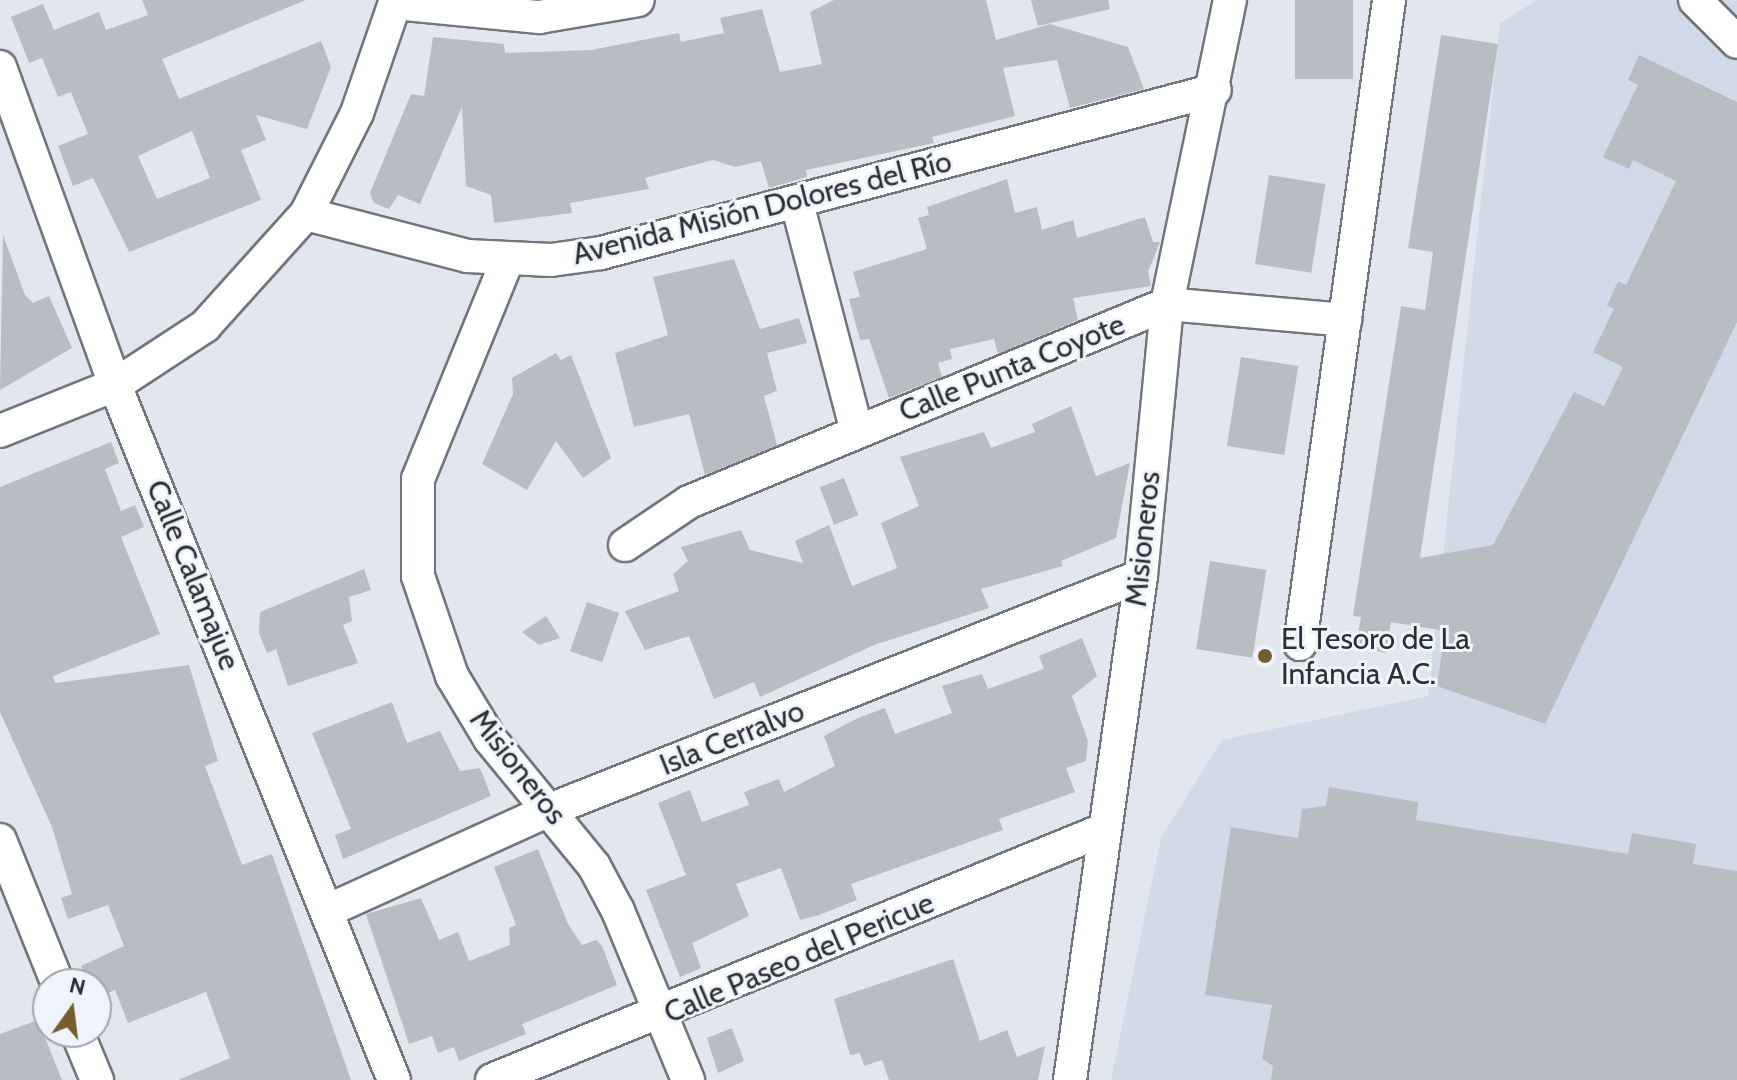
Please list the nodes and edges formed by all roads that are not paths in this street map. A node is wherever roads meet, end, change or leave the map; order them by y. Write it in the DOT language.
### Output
graph roads {
  1 [pos="638,0"];
  2 [pos="1230,0"];
  3 [pos="1389,0"];
  4 [pos="1695,0"];
  5 [pos="395,2"];
  6 [pos="1737,42"];
  7 [pos="0,67"];
  8 [pos="1215,90"];
  9 [pos="797,203"];
  10 [pos="306,214"];
  11 [pos="507,261"];
  12 [pos="1167,304"];
  13 [pos="1345,320"];
  14 [pos="115,385"];
  15 [pos="0,431"];
  16 [pos="857,431"];
  17 [pos="625,545"];
  18 [pos="1141,576"];
  19 [pos="1300,644"];
  20 [pos="552,809"];
  21 [pos="1103,830"];
  22 [pos="0,840"];
  23 [pos="329,910"];
  24 [pos="52,968"];
  25 [pos="662,1016"];
  26 [pos="84,1048"];
  27 [pos="97,1080"];
  28 [pos="394,1080"];
  29 [pos="492,1080"];
  30 [pos="688,1080"];
  31 [pos="1070,1080"];
  1 -- 5 [label="street"];
  2 -- 8 [label="street, Misioneros"];
  3 -- 13 [label="street"];
  4 -- 6 [label="street"];
  5 -- 10 [label="street"];
  7 -- 14 [label="street, Calle Calamajue"];
  8 -- 9 [label="street, Avenida Misión Dolores del Río"];
  8 -- 12 [label="street, Misioneros"];
  9 -- 11 [label="street, Avenida Misión Dolores del Río"];
  9 -- 16 [label="street"];
  10 -- 11 [label="street, Avenida Misión Dolores del Río"];
  10 -- 14 [label="street"];
  11 -- 20 [label="street, Misioneros"];
  12 -- 13 [label="street"];
  12 -- 16 [label="street, Calle Punta Coyote"];
  12 -- 18 [label="street, Misioneros"];
  13 -- 19 [label="street"];
  14 -- 15 [label="street"];
  14 -- 23 [label="street, Calle Calamajue"];
  16 -- 17 [label="street, Calle Punta Coyote"];
  18 -- 20 [label="street, Isla Cerralvo"];
  18 -- 21 [label="street, Misioneros"];
  20 -- 23 [label="street, Isla Cerralvo"];
  20 -- 25 [label="street, Misioneros"];
  21 -- 25 [label="street, Calle Paseo del Pericue"];
  21 -- 31 [label="street, Misioneros"];
  22 -- 24 [label="street"];
  23 -- 28 [label="street, Calle Calamajue"];
  25 -- 29 [label="street, Calle Paseo del Pericue"];
  25 -- 30 [label="street, Misioneros"];
  26 -- 27 [label="street"];
}
